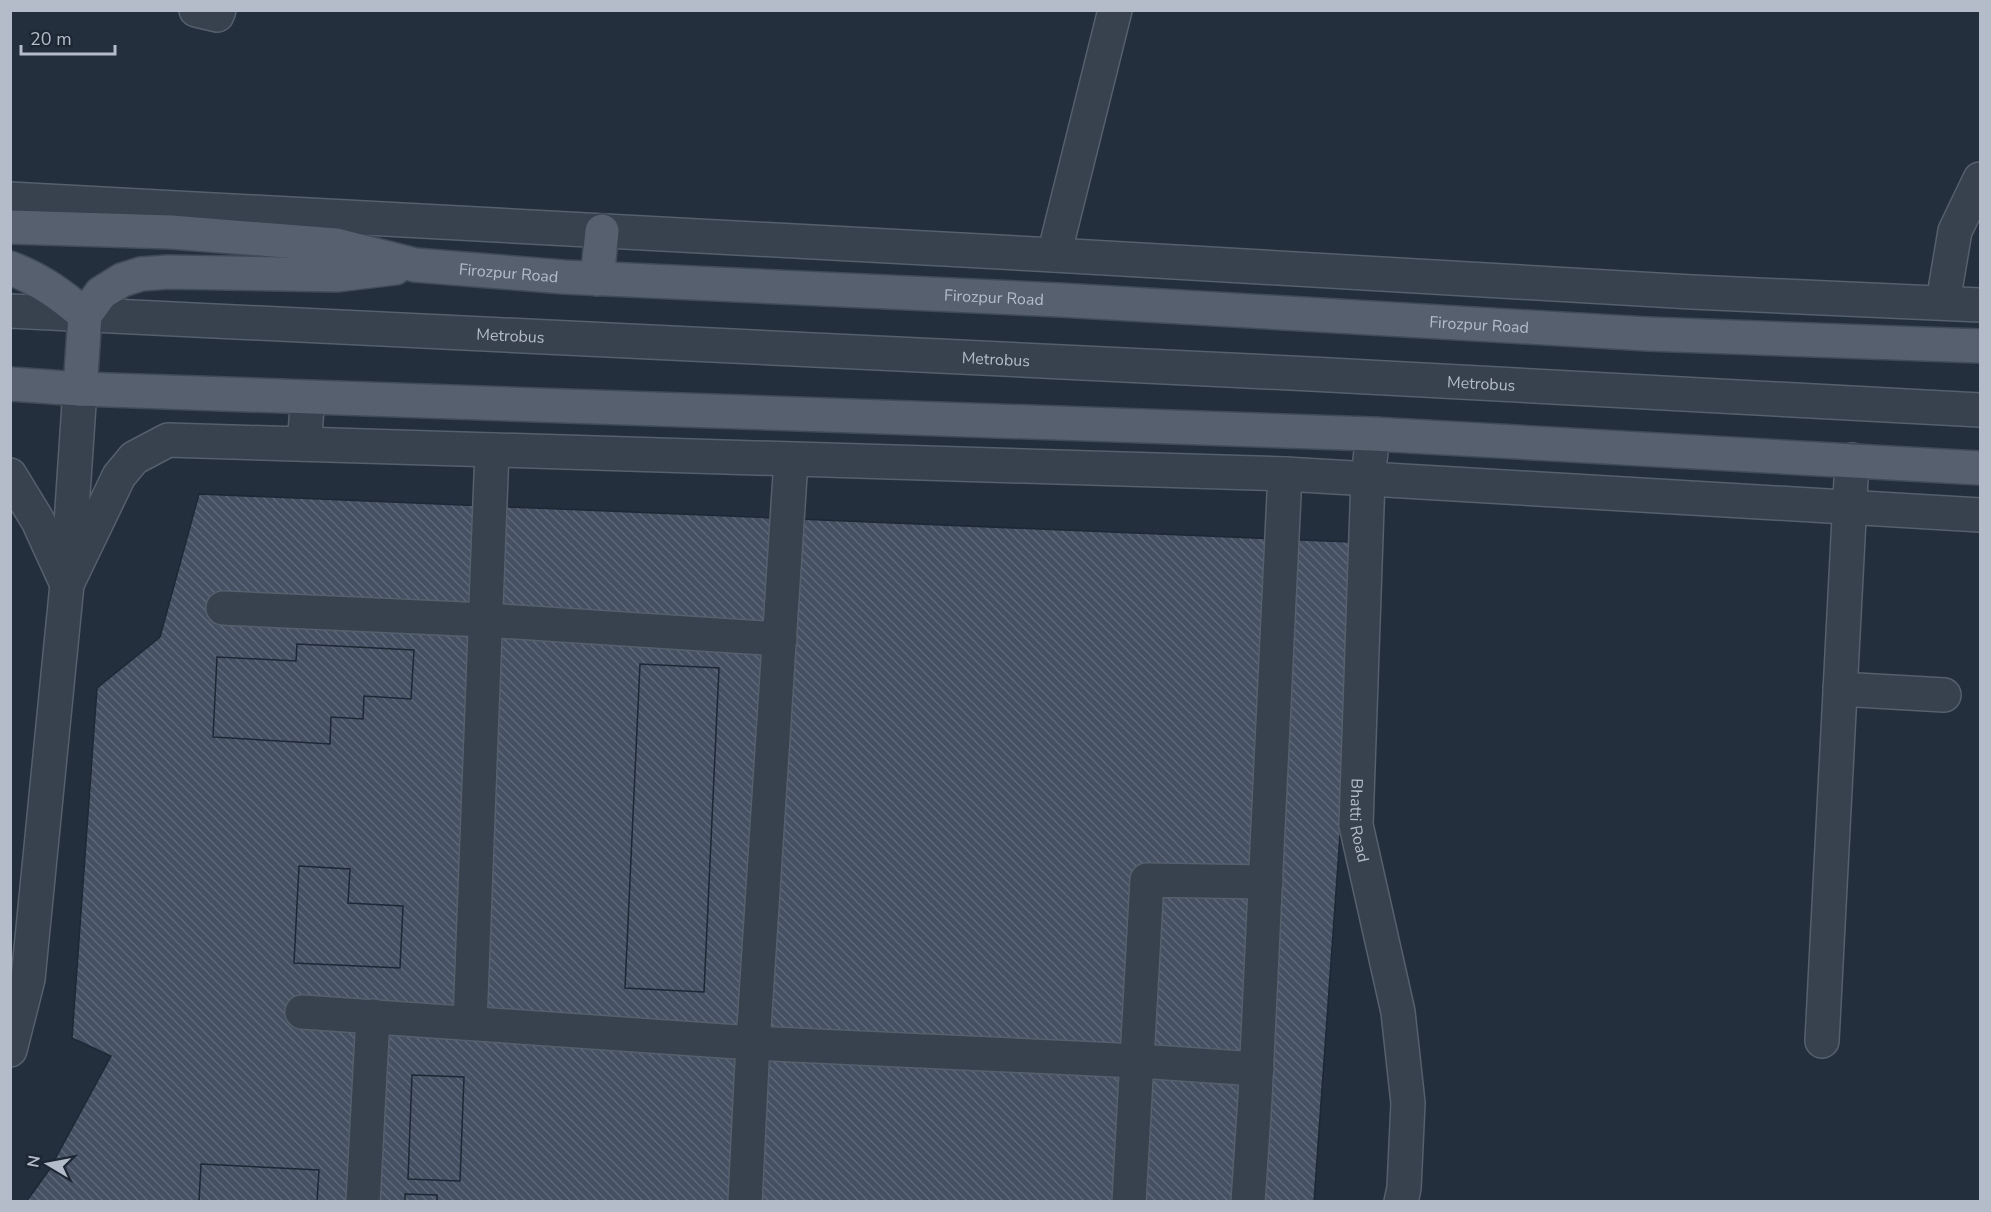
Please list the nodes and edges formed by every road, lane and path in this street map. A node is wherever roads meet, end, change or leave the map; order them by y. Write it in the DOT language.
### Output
graph roads {
  1 [pos="196,10"];
  2 [pos="219,10"];
  3 [pos="1115,10"];
  4 [pos="1980,179"];
  5 [pos="10,199"];
  6 [pos="10,227"];
  7 [pos="602,231"];
  8 [pos="1054,255"];
  9 [pos="415,266"];
  10 [pos="10,268"];
  11 [pos="597,279"];
  12 [pos="1943,303"];
  13 [pos="1980,305"];
  14 [pos="10,311"];
  15 [pos="85,315"];
  16 [pos="1980,346"];
  17 [pos="10,384"];
  18 [pos="80,389"];
  19 [pos="308,397"];
  20 [pos="1980,410"];
  21 [pos="1373,434"];
  22 [pos="304,444"];
  23 [pos="492,450"];
  24 [pos="791,460"];
  25 [pos="1852,460"];
  26 [pos="1980,468"];
  27 [pos="1285,474"];
  28 [pos="10,475"];
  29 [pos="1368,478"];
  30 [pos="1848,507"];
  31 [pos="1980,515"];
  32 [pos="67,584"];
  33 [pos="223,608"];
  34 [pos="485,620"];
  35 [pos="780,639"];
  36 [pos="1840,689"];
  37 [pos="1944,695"];
  38 [pos="1266,882"];
  39 [pos="302,1012"];
  40 [pos="373,1016"];
  41 [pos="470,1023"];
  42 [pos="1822,1041"];
  43 [pos="753,1043"];
  44 [pos="10,1050"];
  45 [pos="1138,1061"];
  46 [pos="1257,1069"];
  47 [pos="363,1202"];
  48 [pos="745,1202"];
  49 [pos="1129,1202"];
  50 [pos="1248,1202"];
  51 [pos="1401,1202"];
  1 -- 2 [label="street"];
  3 -- 8 [label="street"];
  4 -- 12 [label="street"];
  5 -- 7 [label="street"];
  6 -- 9 [label="main road, Firozpur Road"];
  7 -- 8 [label="street"];
  7 -- 11 [label="main road"];
  8 -- 12 [label="street"];
  9 -- 11 [label="main road, Firozpur Road"];
  9 -- 15 [label="main road"];
  10 -- 15 [label="main road"];
  11 -- 16 [label="main road, Firozpur Road"];
  12 -- 13 [label="street"];
  14 -- 15 [label="street, Metrobus"];
  15 -- 18 [label="main road"];
  15 -- 20 [label="street, Metrobus"];
  17 -- 18 [label="main road"];
  18 -- 19 [label="main road"];
  18 -- 32 [label="street"];
  19 -- 21 [label="main road"];
  19 -- 22 [label="street"];
  21 -- 25 [label="main road"];
  21 -- 29 [label="street, Bhatti Road"];
  22 -- 23 [label="street"];
  22 -- 32 [label="street"];
  23 -- 24 [label="street"];
  23 -- 34 [label="street"];
  24 -- 27 [label="street"];
  24 -- 35 [label="street"];
  25 -- 26 [label="main road"];
  25 -- 30 [label="street"];
  27 -- 29 [label="street"];
  27 -- 38 [label="street"];
  28 -- 32 [label="street"];
  29 -- 30 [label="street"];
  29 -- 51 [label="street, Bhatti Road"];
  30 -- 31 [label="street"];
  30 -- 36 [label="street"];
  32 -- 44 [label="street"];
  33 -- 34 [label="street"];
  34 -- 35 [label="street"];
  34 -- 41 [label="street"];
  35 -- 43 [label="street"];
  36 -- 37 [label="street"];
  36 -- 42 [label="street"];
  38 -- 45 [label="street"];
  38 -- 46 [label="street"];
  39 -- 40 [label="street"];
  40 -- 41 [label="street"];
  40 -- 47 [label="street"];
  41 -- 43 [label="street"];
  43 -- 45 [label="street"];
  43 -- 48 [label="street"];
  45 -- 46 [label="street"];
  45 -- 49 [label="street"];
  46 -- 50 [label="street"];
}
